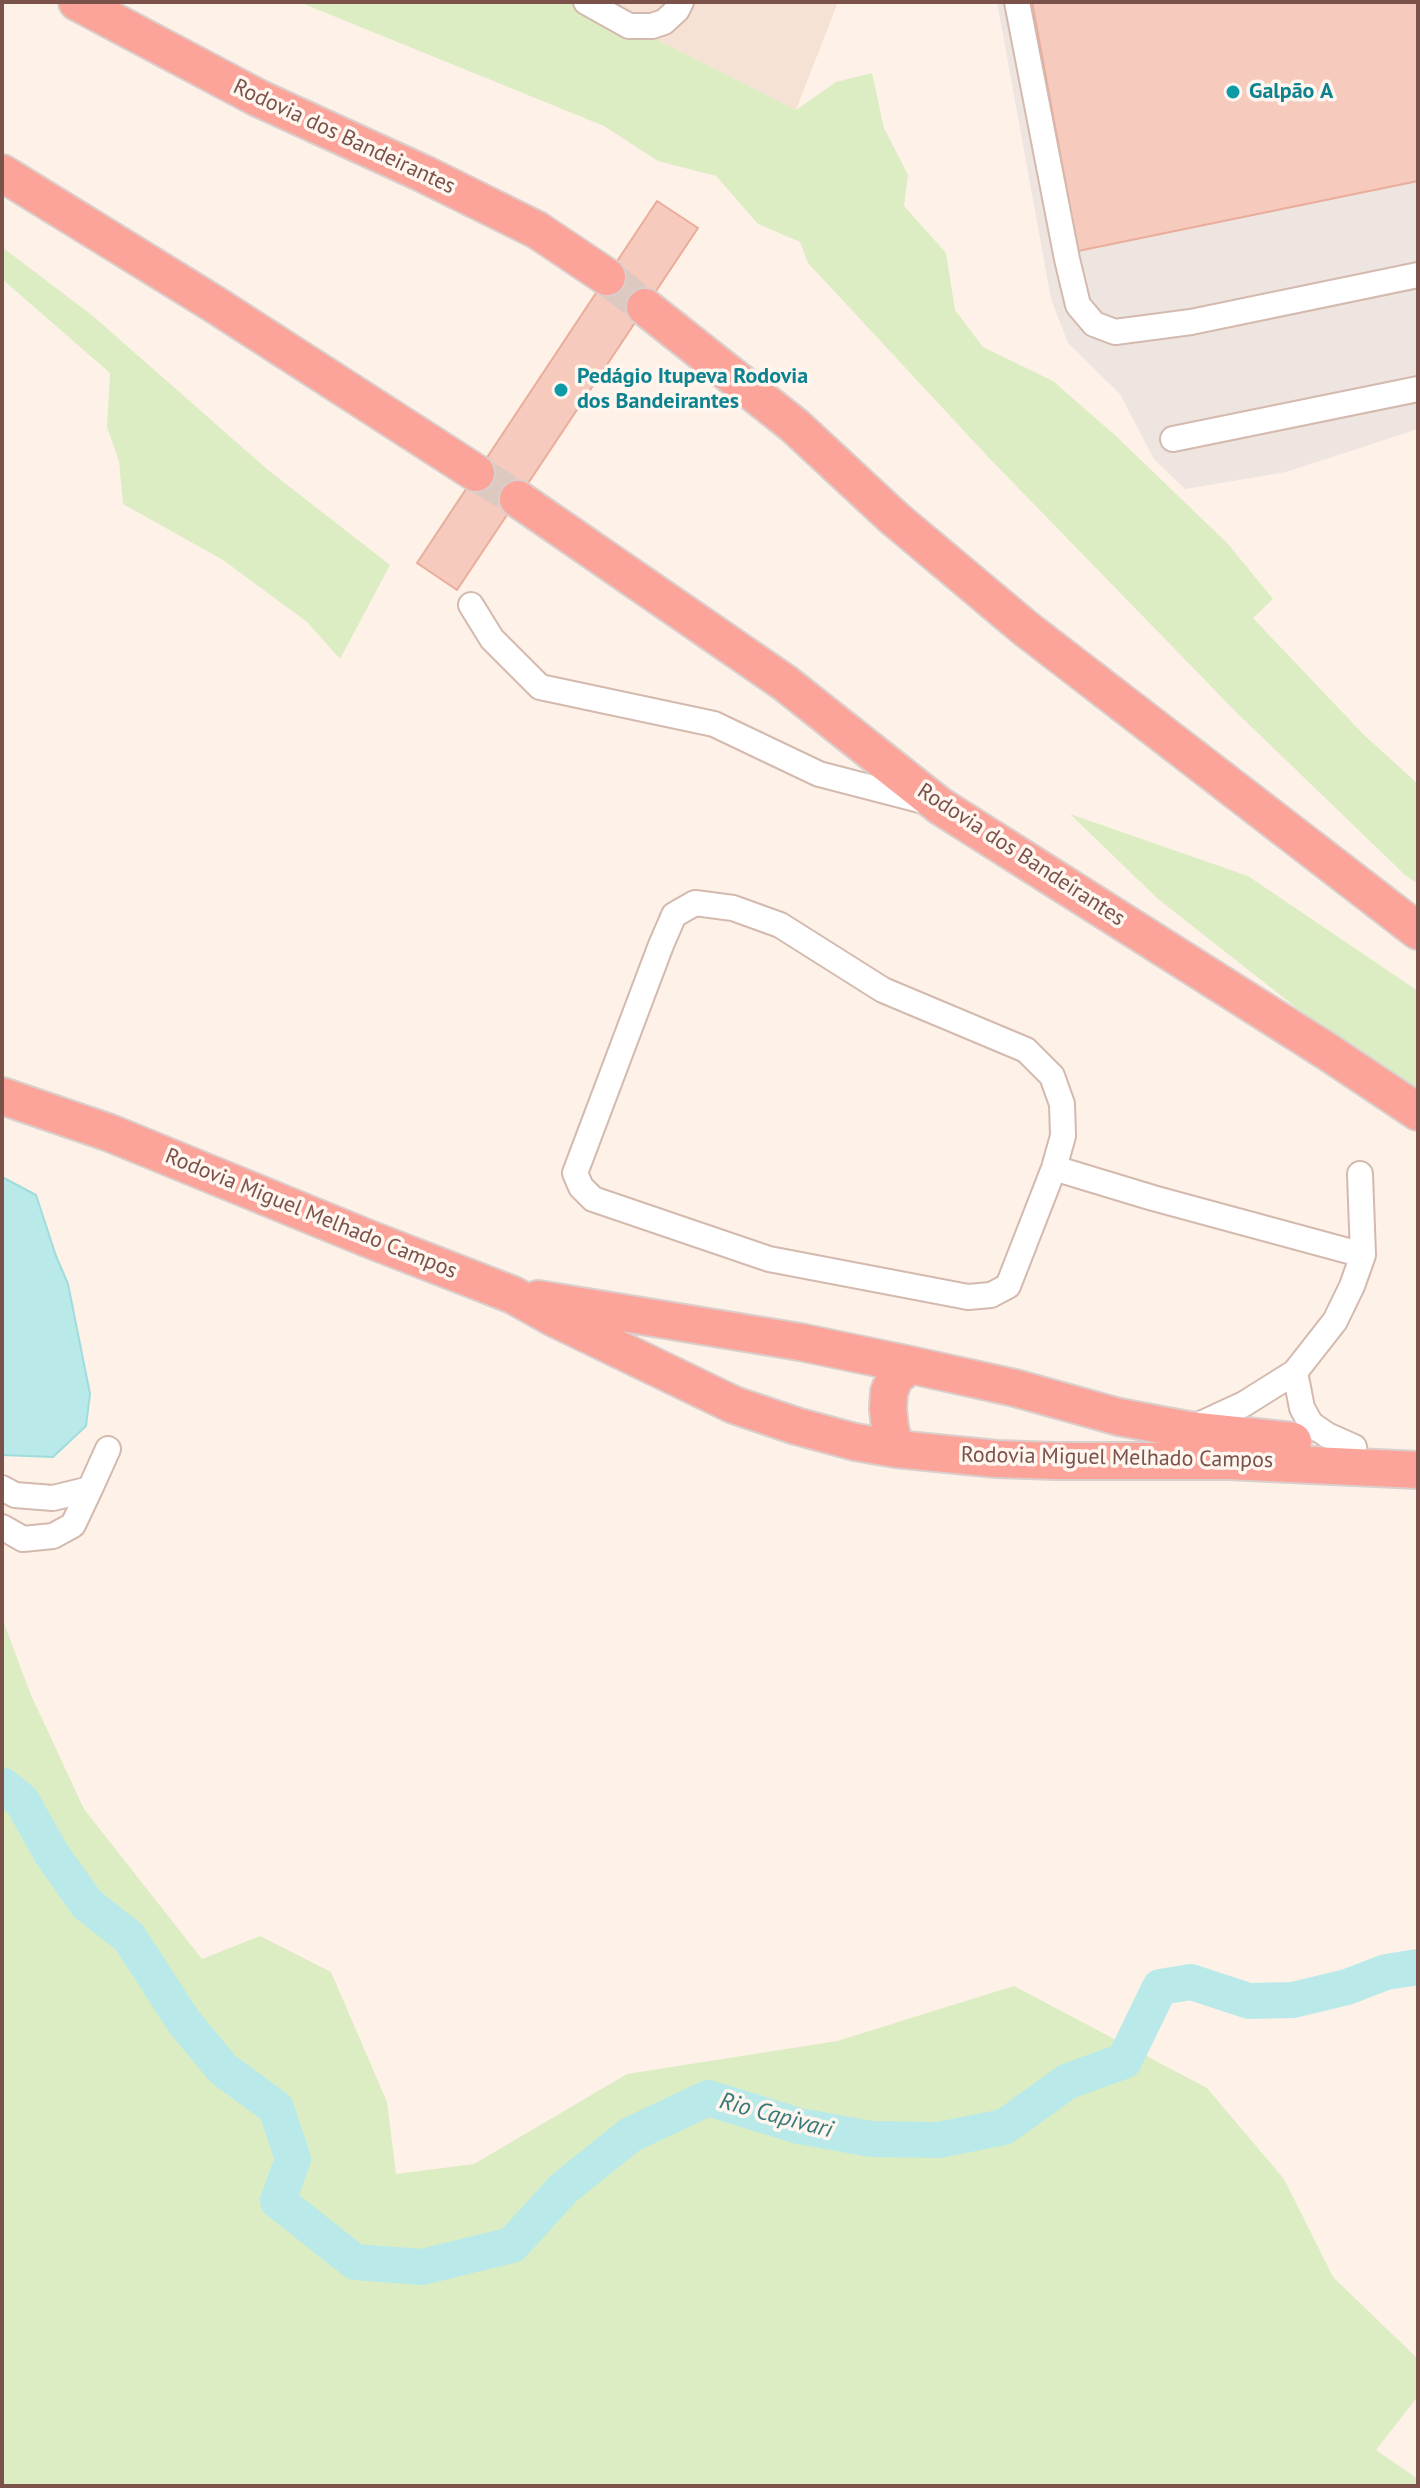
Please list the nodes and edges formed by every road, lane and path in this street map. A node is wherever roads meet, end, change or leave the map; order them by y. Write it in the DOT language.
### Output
graph roads {
  1 [pos="77,2"];
  2 [pos="586,2"];
  3 [pos="681,2"];
  4 [pos="1017,2"];
  5 [pos="2,173"];
  6 [pos="1418,275"];
  7 [pos="607,277"];
  8 [pos="645,307"];
  9 [pos="1418,389"];
  10 [pos="1173,439"];
  11 [pos="476,473"];
  12 [pos="518,499"];
  13 [pos="471,605"];
  14 [pos="940,806"];
  15 [pos="1418,931"];
  16 [pos="2,1080"];
  17 [pos="2,1096"];
  18 [pos="1418,1112"];
  19 [pos="110,1133"];
  20 [pos="1054,1168"];
  21 [pos="1360,1174"];
  22 [pos="1363,1255"];
  23 [pos="513,1295"];
  24 [pos="911,1365"];
  25 [pos="1295,1372"];
  26 [pos="1188,1430"];
  27 [pos="1354,1447"];
  28 [pos="108,1449"];
  29 [pos="896,1449"];
  30 [pos="1418,1450"];
  31 [pos="1418,1470"];
  32 [pos="2,1488"];
  33 [pos="90,1489"];
  34 [pos="2,1527"];
  1 -- 7 [label="highway, Rodovia dos Bandeirantes"];
  2 -- 3 [label="street"];
  4 -- 6 [label="street"];
  5 -- 11 [label="highway"];
  8 -- 15 [label="highway"];
  9 -- 10 [label="street"];
  12 -- 14 [label="highway, Rodovia dos Bandeirantes"];
  13 -- 14 [label="street"];
  14 -- 18 [label="highway, Rodovia dos Bandeirantes"];
  16 -- 19 [label="highway, Rodovia Miguel Melhado Campos"];
  17 -- 19 [label="highway, Rodovia Miguel Melhado Campos"];
  19 -- 23 [label="highway, Rodovia Miguel Melhado Campos"];
  20 -- 20 [label="street"];
  20 -- 22 [label="street"];
  21 -- 22 [label="street"];
  22 -- 25 [label="street"];
  23 -- 24 [label="highway, Rodovia Miguel Melhado Campos"];
  23 -- 29 [label="highway, Rodovia Miguel Melhado Campos"];
  24 -- 26 [label="highway, Rodovia Miguel Melhado Campos"];
  24 -- 29 [label="highway"];
  25 -- 26 [label="street"];
  25 -- 27 [label="street"];
  26 -- 27 [label="highway, Rodovia Miguel Melhado Campos"];
  27 -- 30 [label="highway, Rodovia Miguel Melhado Campos"];
  28 -- 33 [label="street"];
  29 -- 31 [label="highway, Rodovia Miguel Melhado Campos"];
  32 -- 33 [label="street"];
  33 -- 34 [label="street"];
}
